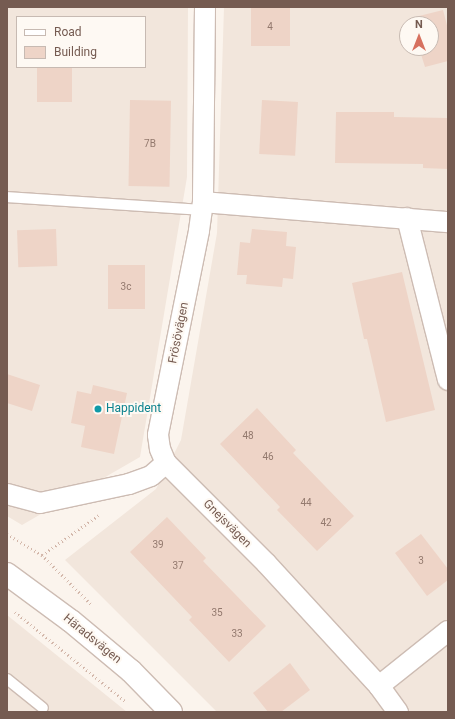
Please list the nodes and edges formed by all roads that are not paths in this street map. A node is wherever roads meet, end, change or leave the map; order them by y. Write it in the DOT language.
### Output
graph roads {
  1 [pos="205,7"];
  2 [pos="7,197"];
  3 [pos="203,206"];
  4 [pos="407,218"];
  5 [pos="448,222"];
  6 [pos="448,380"];
  7 [pos="166,463"];
  8 [pos="7,494"];
  9 [pos="7,574"];
  10 [pos="448,631"];
  11 [pos="7,679"];
  12 [pos="379,686"];
  13 [pos="43,708"];
  14 [pos="171,712"];
  15 [pos="398,712"];
  1 -- 3 [label="street, Frösövägen"];
  2 -- 3 [label="lane"];
  3 -- 4 [label="street"];
  3 -- 7 [label="street, Frösövägen"];
  4 -- 5 [label="street"];
  4 -- 6 [label="street"];
  7 -- 8 [label="street"];
  7 -- 12 [label="street, Gnejsvägen"];
  9 -- 14 [label="street, Häradsvägen"];
  10 -- 12 [label="street"];
  11 -- 13 [label="lane"];
  12 -- 15 [label="street, Gnejsvägen"];
}
